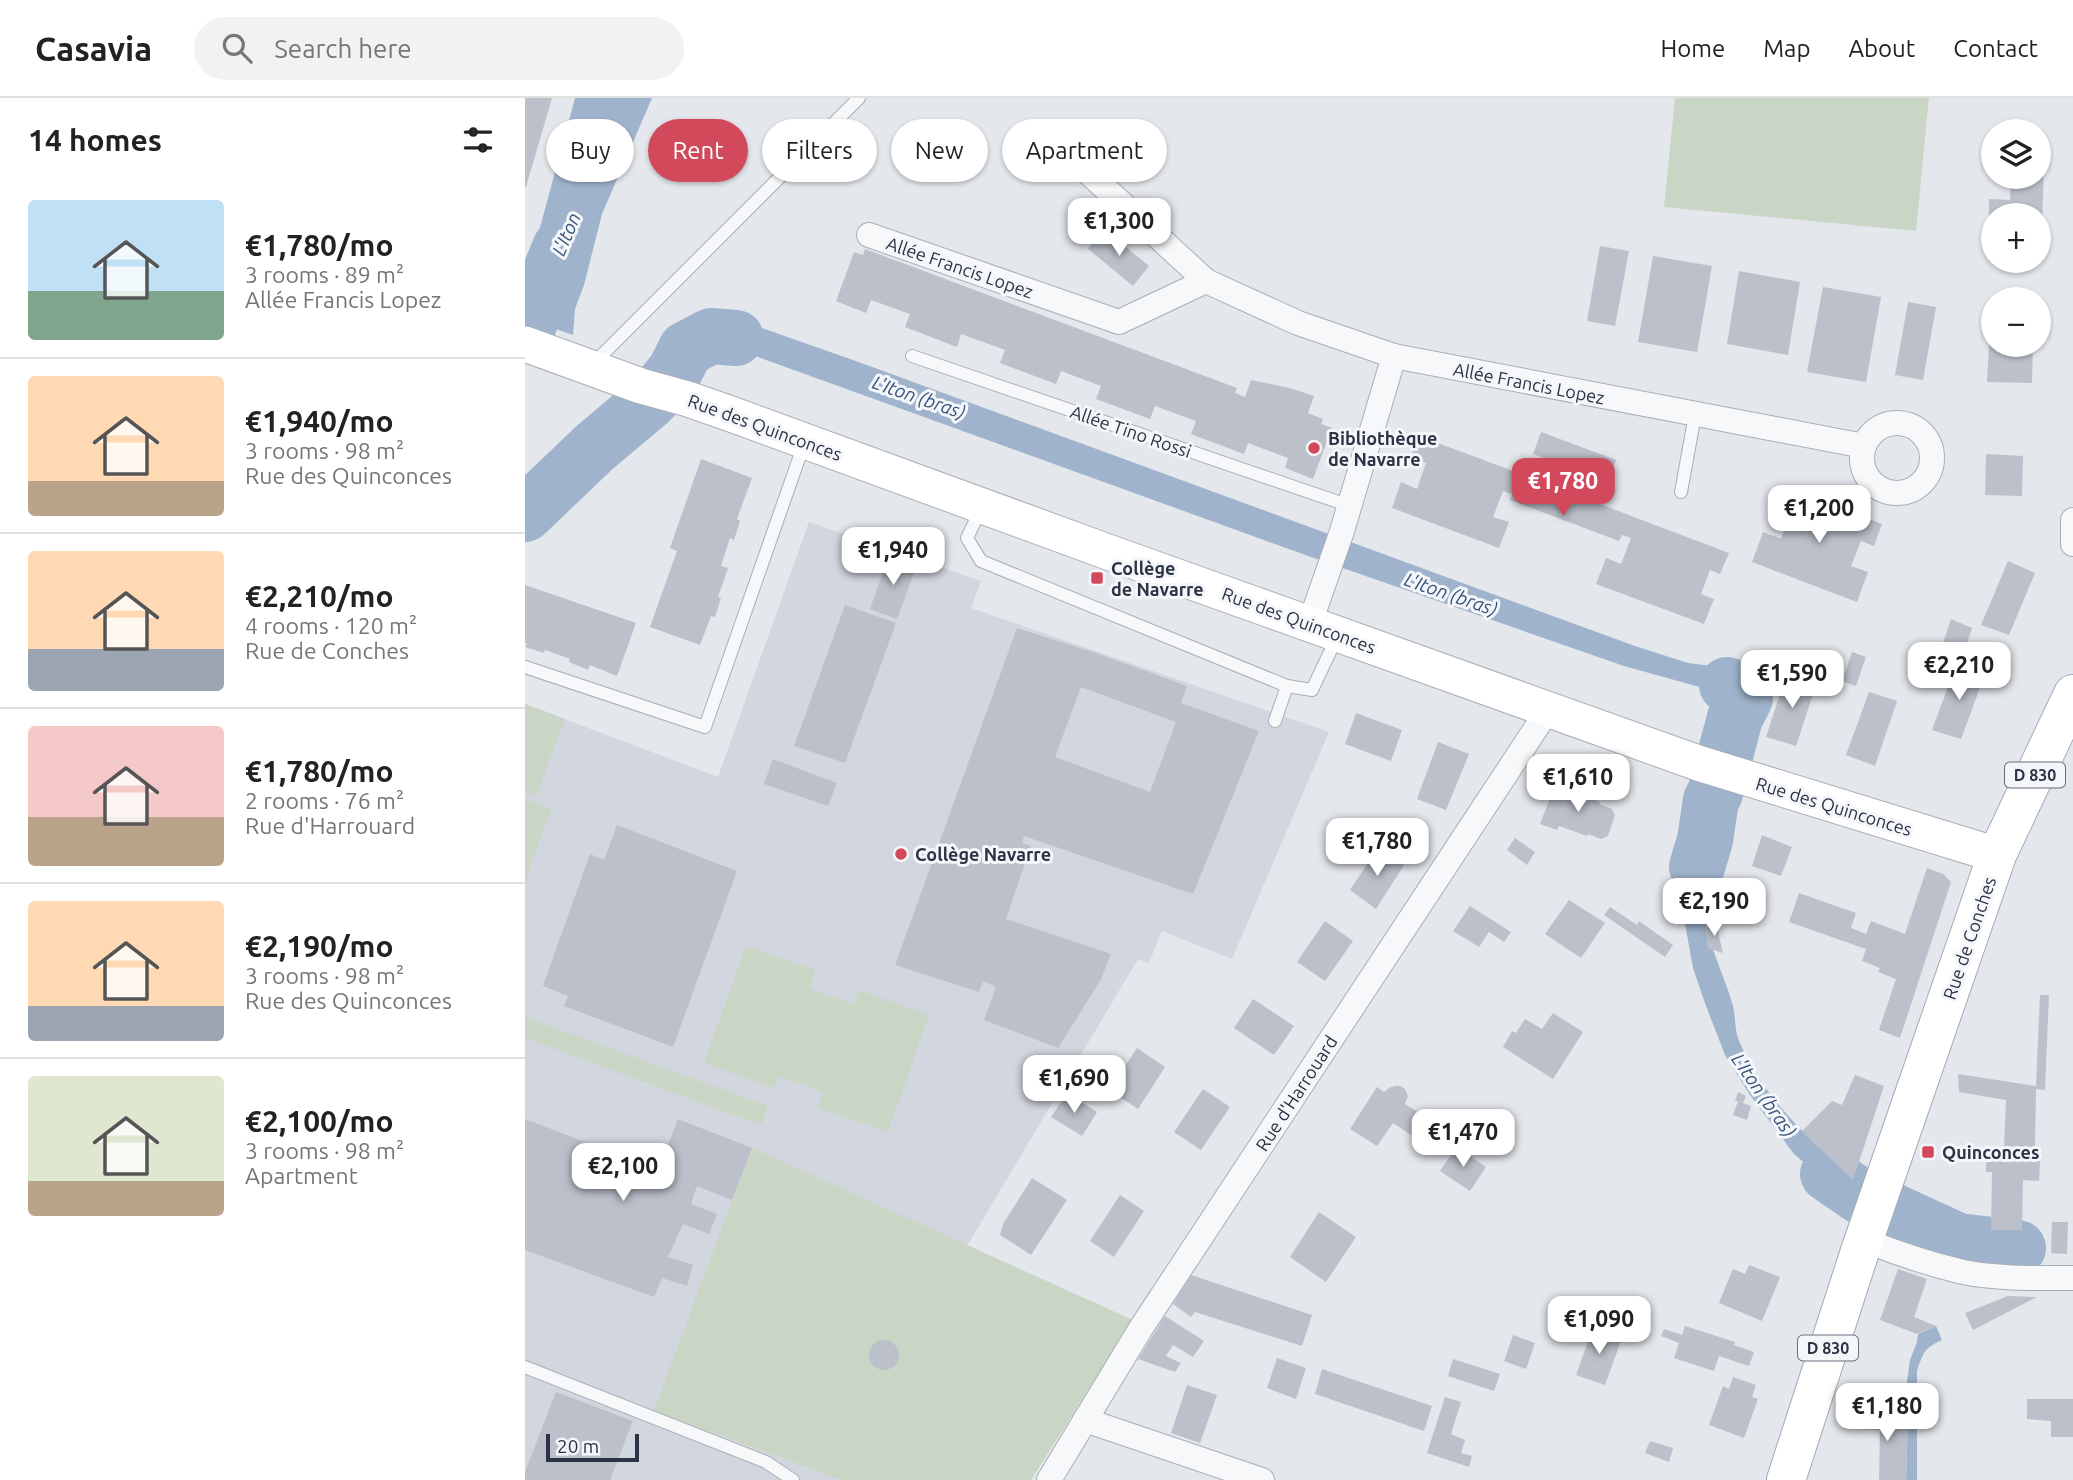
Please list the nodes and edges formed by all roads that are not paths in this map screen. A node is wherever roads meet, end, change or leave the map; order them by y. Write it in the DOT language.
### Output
graph roads {
  1 [pos="859,98"];
  2 [pos="1098,182"];
  3 [pos="869,235"];
  4 [pos="1206,281"];
  5 [pos="525,344"];
  6 [pos="912,356"];
  7 [pos="1394,356"];
  8 [pos="581,364"];
  9 [pos="1695,415"];
  10 [pos="805,441"];
  11 [pos="1864,446"];
  12 [pos="1681,492"];
  13 [pos="983,506"];
  14 [pos="1350,506"];
  15 [pos="2073,520"];
  16 [pos="2073,544"];
  17 [pos="1324,629"];
  18 [pos="525,667"];
  19 [pos="1287,686"];
  20 [pos="2073,694"];
  21 [pos="1548,710"];
  22 [pos="1275,720"];
  23 [pos="1997,855"];
  24 [pos="1873,1215"];
  25 [pos="2073,1278"];
  26 [pos="525,1367"];
  27 [pos="1085,1420"];
  28 [pos="793,1480"];
  29 [pos="1049,1480"];
  30 [pos="1262,1480"];
  31 [pos="1786,1480"];
  1 -- 8 [label="lane"];
  2 -- 4 [label="street, Allée Francis Lopez"];
  3 -- 4 [label="street, Allée Francis Lopez"];
  4 -- 7 [label="street, Allée Francis Lopez"];
  5 -- 8 [label="street, Rue des Quinconces"];
  6 -- 14 [label="lane, Allée Tino Rossi"];
  7 -- 9 [label="street, Allée Francis Lopez"];
  7 -- 14 [label="street"];
  8 -- 10 [label="street, Rue des Quinconces"];
  9 -- 11 [label="street, Allée Francis Lopez"];
  9 -- 12 [label="lane"];
  10 -- 13 [label="street, Rue des Quinconces"];
  10 -- 18 [label="lane"];
  13 -- 17 [label="street, Rue des Quinconces"];
  13 -- 19 [label="lane"];
  14 -- 17 [label="street"];
  15 -- 16 [label="street"];
  17 -- 19 [label="lane"];
  17 -- 21 [label="street, Rue des Quinconces"];
  19 -- 22 [label="lane"];
  20 -- 23 [label="main road, Rue de Conches / D 830"];
  21 -- 23 [label="street, Rue des Quinconces"];
  21 -- 27 [label="street, Rue d'Harrouard"];
  23 -- 24 [label="main road, Rue de Conches / D 830"];
  24 -- 25 [label="street"];
  24 -- 31 [label="main road, Rue de Conches / D 830"];
  26 -- 28 [label="lane"];
  27 -- 29 [label="street, Rue d'Harrouard"];
  27 -- 30 [label="street"];
}
